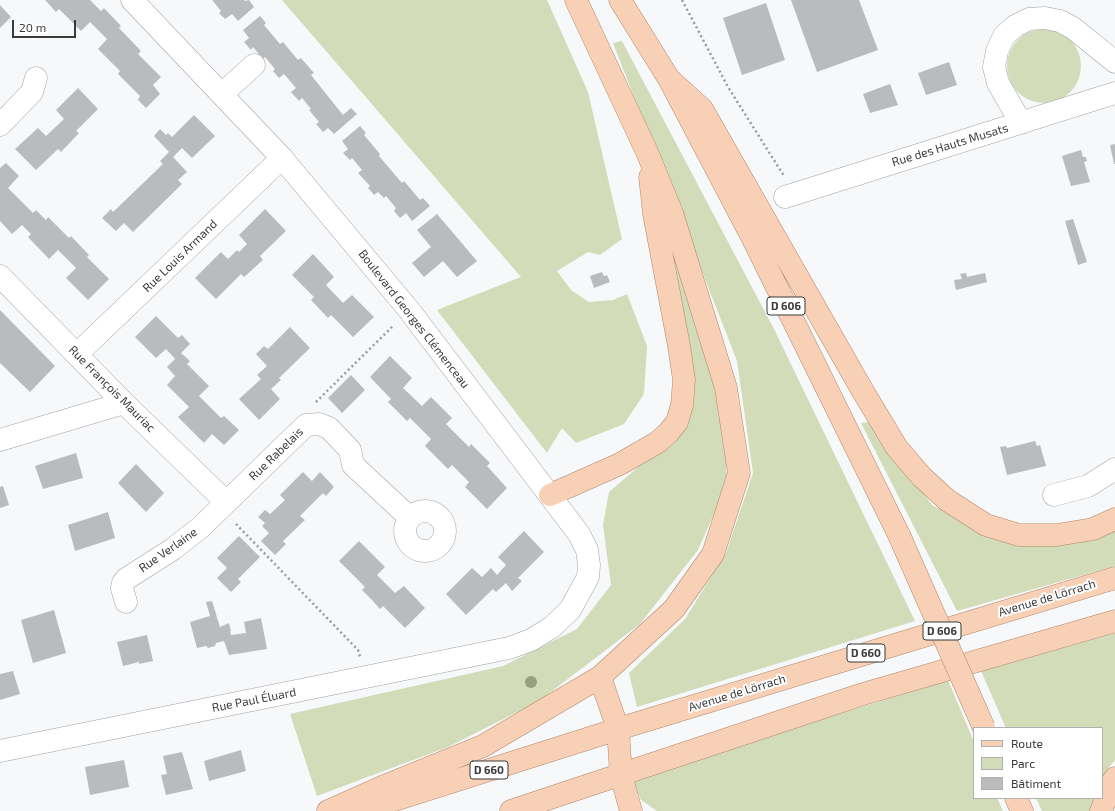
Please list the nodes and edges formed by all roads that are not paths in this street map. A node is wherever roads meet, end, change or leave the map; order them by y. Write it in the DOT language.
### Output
graph roads {
  1 [pos="132,0"];
  2 [pos="576,0"];
  3 [pos="620,0"];
  4 [pos="1115,62"];
  5 [pos="254,65"];
  6 [pos="36,78"];
  7 [pos="669,79"];
  8 [pos="1115,93"];
  9 [pos="222,94"];
  10 [pos="1021,123"];
  11 [pos="0,125"];
  12 [pos="647,152"];
  13 [pos="282,158"];
  14 [pos="792,195"];
  15 [pos="0,276"];
  16 [pos="77,354"];
  17 [pos="124,403"];
  18 [pos="0,440"];
  19 [pos="1115,469"];
  20 [pos="1054,494"];
  21 [pos="550,495"];
  22 [pos="226,502"];
  23 [pos="410,518"];
  24 [pos="1115,519"];
  25 [pos="1115,578"];
  26 [pos="126,602"];
  27 [pos="1115,621"];
  28 [pos="509,648"];
  29 [pos="600,677"];
  30 [pos="984,727"];
  31 [pos="618,729"];
  32 [pos="0,751"];
  33 [pos="621,774"];
  34 [pos="1115,778"];
  35 [pos="1016,799"];
  36 [pos="328,811"];
  37 [pos="360,811"];
  38 [pos="511,811"];
  39 [pos="631,811"];
  40 [pos="1022,811"];
  41 [pos="1101,811"];
  1 -- 9 [label="street, Boulevard Georges Clémenceau"];
  2 -- 12 [label="main road"];
  3 -- 7 [label="main road, D 606"];
  4 -- 10 [label="street"];
  5 -- 9 [label="street"];
  6 -- 11 [label="street"];
  7 -- 24 [label="main road"];
  7 -- 30 [label="main road, D 606, bridge"];
  8 -- 10 [label="street, Rue des Hauts Musats"];
  9 -- 13 [label="street, Boulevard Georges Clémenceau"];
  10 -- 14 [label="street, Rue des Hauts Musats"];
  12 -- 21 [label="main road"];
  12 -- 29 [label="main road"];
  13 -- 16 [label="street, Rue Louis Armand"];
  13 -- 21 [label="street, Boulevard Georges Clémenceau"];
  15 -- 16 [label="street, Rue François Mauriac"];
  16 -- 17 [label="street, Rue François Mauriac"];
  17 -- 18 [label="street"];
  17 -- 22 [label="street, Rue François Mauriac"];
  19 -- 20 [label="street"];
  21 -- 28 [label="street, Boulevard Georges Clémenceau"];
  22 -- 23 [label="street, Rue Rabelais"];
  22 -- 26 [label="street, Rue Verlaine"];
  25 -- 31 [label="main road, Avenue de Lörrach / D 660"];
  27 -- 33 [label="main road"];
  28 -- 32 [label="street, Rue Paul Éluard"];
  29 -- 31 [label="main road"];
  29 -- 36 [label="main road"];
  31 -- 33 [label="main road"];
  31 -- 37 [label="main road, Avenue de Lörrach / D 660"];
  33 -- 38 [label="main road"];
  33 -- 39 [label="main road"];
  34 -- 41 [label="main road"];
  35 -- 40 [label="main road"];
}
